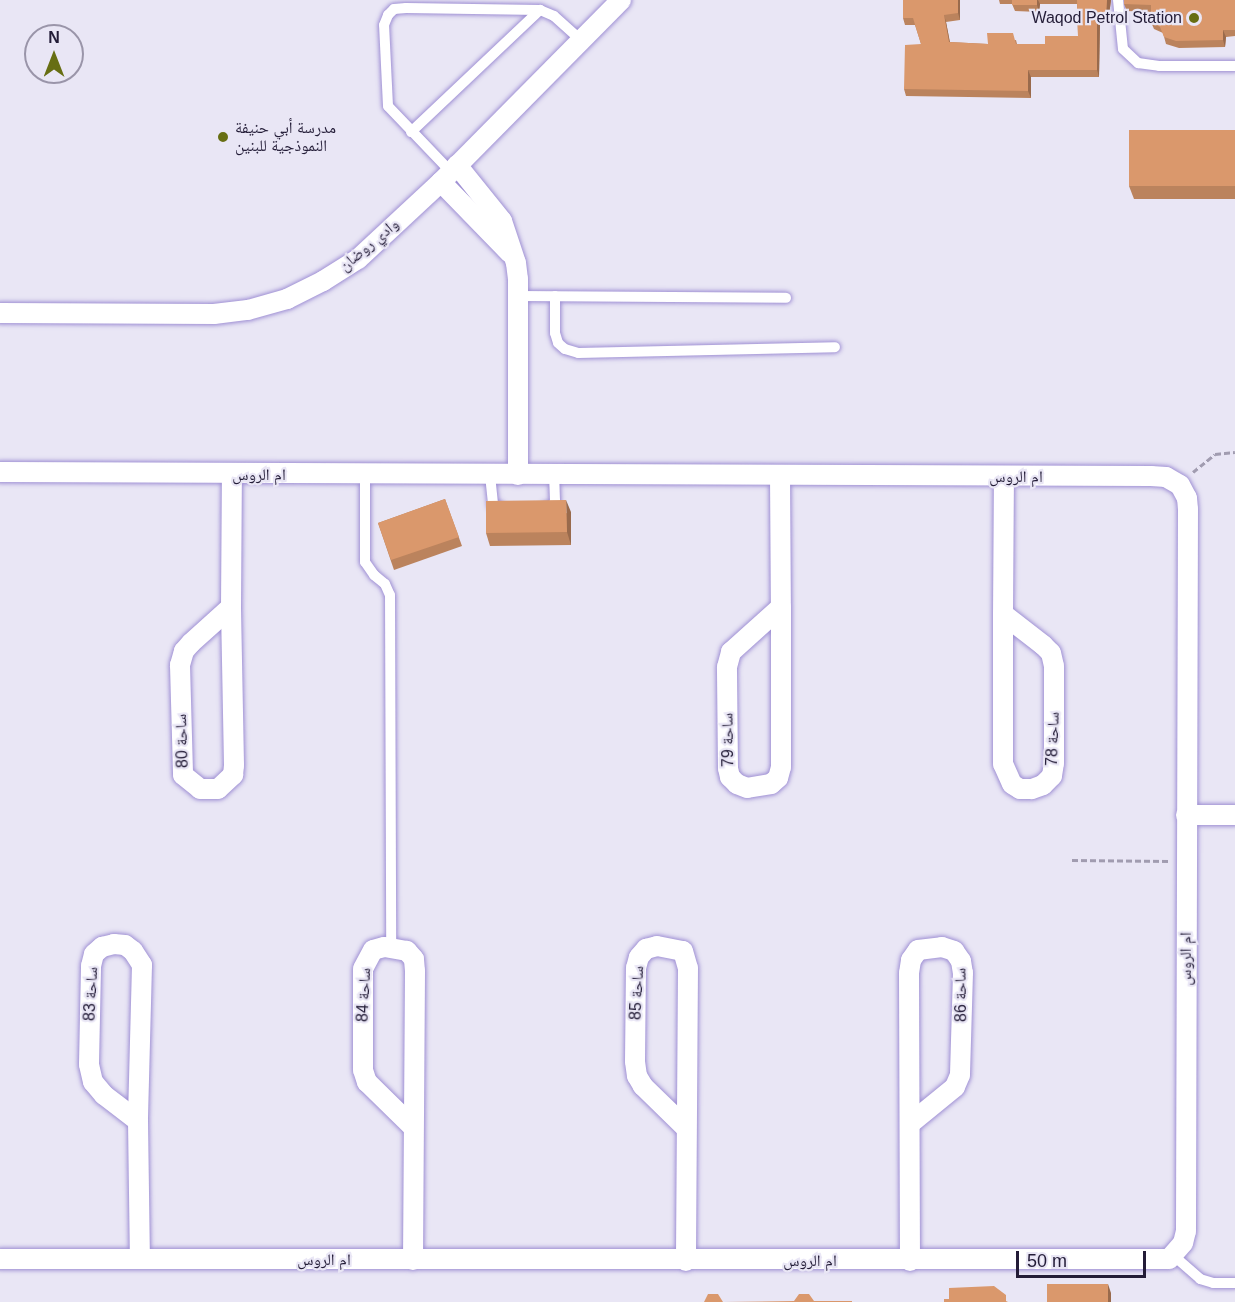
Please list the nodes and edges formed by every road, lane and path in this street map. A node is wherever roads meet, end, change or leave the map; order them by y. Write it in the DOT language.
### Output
graph roads {
  1 [pos="621,0"];
  2 [pos="1118,0"];
  3 [pos="540,10"];
  4 [pos="581,40"];
  5 [pos="1235,66"];
  6 [pos="411,132"];
  7 [pos="450,173"];
  8 [pos="518,296"];
  9 [pos="555,296"];
  10 [pos="786,298"];
  11 [pos="0,313"];
  12 [pos="835,347"];
  13 [pos="1235,452"];
  14 [pos="0,472"];
  15 [pos="365,474"];
  16 [pos="232,475"];
  17 [pos="490,475"];
  18 [pos="518,475"];
  19 [pos="554,476"];
  20 [pos="780,476"];
  21 [pos="1004,477"];
  22 [pos="1180,485"];
  23 [pos="517,507"];
  24 [pos="529,507"];
  25 [pos="231,607"];
  26 [pos="781,607"];
  27 [pos="1003,614"];
  28 [pos="1186,815"];
  29 [pos="1235,815"];
  30 [pos="1071,860"];
  31 [pos="1186,861"];
  32 [pos="391,947"];
  33 [pos="138,1120"];
  34 [pos="911,1123"];
  35 [pos="413,1127"];
  36 [pos="685,1127"];
  37 [pos="1174,1256"];
  38 [pos="0,1259"];
  39 [pos="140,1259"];
  40 [pos="413,1260"];
  41 [pos="687,1261"];
  42 [pos="910,1261"];
  43 [pos="1235,1283"];
  1 -- 4 [label="street, وادي روضان"];
  2 -- 5 [label="lane"];
  3 -- 4 [label="lane"];
  3 -- 6 [label="lane"];
  3 -- 6 [label="lane"];
  4 -- 7 [label="street, وادي روضان"];
  6 -- 7 [label="lane"];
  7 -- 8 [label="street"];
  7 -- 11 [label="street, وادي روضان"];
  8 -- 9 [label="lane"];
  8 -- 18 [label="street"];
  9 -- 10 [label="lane"];
  9 -- 12 [label="lane"];
  13 -- 22 [label="path"];
  14 -- 16 [label="street, ام الروس"];
  15 -- 16 [label="street, ام الروس"];
  15 -- 17 [label="street, ام الروس"];
  15 -- 32 [label="lane"];
  16 -- 25 [label="street, ساحة 80"];
  17 -- 18 [label="street, ام الروس"];
  17 -- 23 [label="lane"];
  18 -- 19 [label="street, ام الروس"];
  19 -- 20 [label="street, ام الروس"];
  19 -- 24 [label="lane"];
  20 -- 21 [label="street, ام الروس"];
  20 -- 26 [label="street, ساحة 79"];
  21 -- 22 [label="street, ام الروس"];
  21 -- 27 [label="street, ساحة 78"];
  22 -- 28 [label="street, ام الروس"];
  25 -- 25 [label="street, ساحة 80"];
  26 -- 26 [label="street, ساحة 79"];
  27 -- 27 [label="street, ساحة 78"];
  28 -- 29 [label="street"];
  28 -- 31 [label="street, ام الروس"];
  30 -- 31 [label="path"];
  31 -- 37 [label="street, ام الروس"];
  32 -- 35 [label="street"];
  32 -- 35 [label="street, ساحة 84"];
  33 -- 33 [label="street, ساحة 83"];
  33 -- 39 [label="street, ساحة 83"];
  34 -- 34 [label="street, ساحة 86"];
  34 -- 42 [label="street, ساحة 86"];
  35 -- 40 [label="street"];
  36 -- 36 [label="street, ساحة 85"];
  36 -- 41 [label="street, ساحة 85"];
  37 -- 42 [label="street, ام الروس"];
  37 -- 43 [label="lane"];
  38 -- 39 [label="street, ام الروس"];
  39 -- 40 [label="street, ام الروس"];
  40 -- 41 [label="street, ام الروس"];
  41 -- 42 [label="street, ام الروس"];
}
